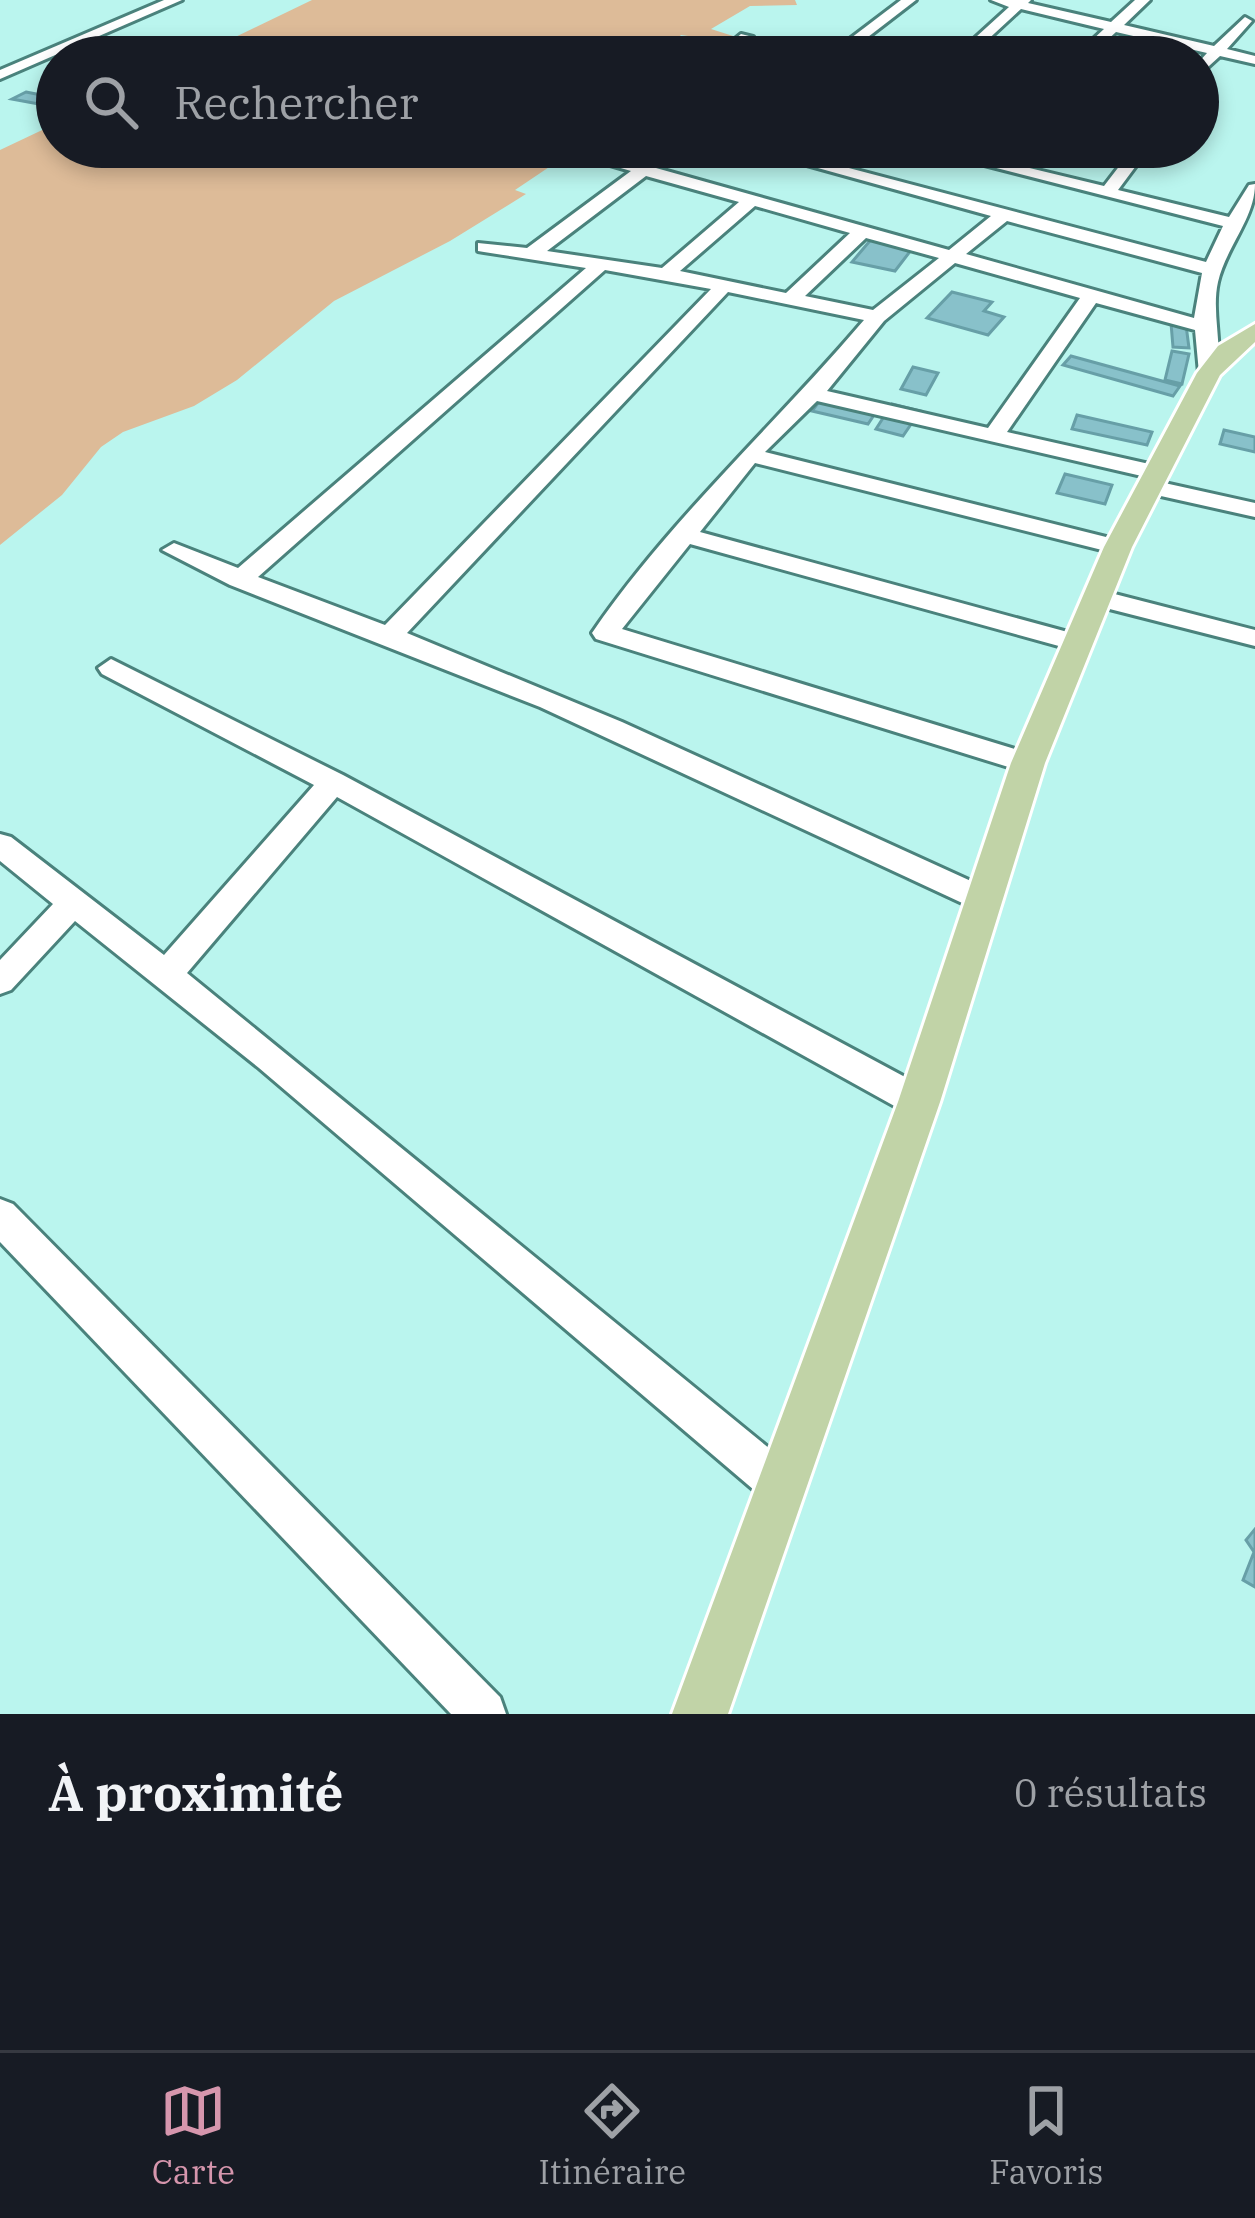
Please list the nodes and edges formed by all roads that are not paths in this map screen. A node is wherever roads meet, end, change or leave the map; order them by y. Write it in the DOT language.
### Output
graph roads {
  1 [pos="176,0"];
  2 [pos="909,0"];
  3 [pos="998,0"];
  4 [pos="1143,0"];
  5 [pos="1021,2"];
  6 [pos="1245,21"];
  7 [pos="1112,26"];
  8 [pos="92,36"];
  9 [pos="861,36"];
  10 [pos="984,36"];
  11 [pos="1102,36"];
  12 [pos="1154,36"];
  13 [pos="1219,45"];
  14 [pos="1219,51"];
  15 [pos="0,54"];
  16 [pos="36,60"];
  17 [pos="1255,60"];
  18 [pos="0,75"];
  19 [pos="641,168"];
  20 [pos="832,168"];
  21 [pos="1008,168"];
  22 [pos="1126,168"];
  23 [pos="645,169"];
  24 [pos="1108,191"];
  25 [pos="1254,193"];
  26 [pos="753,199"];
  27 [pos="1003,215"];
  28 [pos="1233,223"];
  29 [pos="864,230"];
  30 [pos="484,247"];
  31 [pos="531,254"];
  32 [pos="957,256"];
  33 [pos="601,264"];
  34 [pos="1210,269"];
  35 [pos="666,274"];
  36 [pos="724,286"];
  37 [pos="1092,295"];
  38 [pos="793,297"];
  39 [pos="877,317"];
  40 [pos="1201,326"];
  41 [pos="1255,331"];
  42 [pos="1209,374"];
  43 [pos="814,394"];
  44 [pos="994,435"];
  45 [pos="750,455"];
  46 [pos="1155,480"];
  47 [pos="1255,510"];
  48 [pos="685,535"];
  49 [pos="1118,547"];
  50 [pos="174,550"];
  51 [pos="239,580"];
  52 [pos="1099,598"];
  53 [pos="392,633"];
  54 [pos="1255,638"];
  55 [pos="1078,643"];
  56 [pos="111,668"];
  57 [pos="1028,763"];
  58 [pos="333,782"];
  59 [pos="0,845"];
  60 [pos="984,900"];
  61 [pos="73,903"];
  62 [pos="165,976"];
  63 [pos="0,982"];
  64 [pos="919,1102"];
  65 [pos="0,1216"];
  66 [pos="782,1486"];
  67 [pos="483,1714"];
  68 [pos="700,1714"];
  1 -- 8 [label="street"];
  2 -- 9 [label="street"];
  3 -- 5 [label="street"];
  4 -- 7 [label="street"];
  5 -- 7 [label="street"];
  5 -- 10 [label="street"];
  6 -- 13 [label="street"];
  7 -- 11 [label="street"];
  7 -- 12 [label="street"];
  14 -- 17 [label="street"];
  15 -- 16 [label="street"];
  16 -- 18 [label="street"];
  19 -- 23 [label="street"];
  20 -- 27 [label="street"];
  21 -- 24 [label="street"];
  22 -- 24 [label="street"];
  23 -- 26 [label="street"];
  23 -- 31 [label="street"];
  24 -- 28 [label="street"];
  25 -- 28 [label="street"];
  26 -- 29 [label="street"];
  26 -- 35 [label="street"];
  27 -- 32 [label="street"];
  27 -- 34 [label="street"];
  28 -- 34 [label="street"];
  29 -- 32 [label="street"];
  29 -- 38 [label="street"];
  30 -- 31 [label="street"];
  31 -- 33 [label="street"];
  32 -- 37 [label="street"];
  32 -- 39 [label="street"];
  33 -- 35 [label="street"];
  33 -- 51 [label="street"];
  34 -- 40 [label="street"];
  35 -- 36 [label="street"];
  36 -- 38 [label="street"];
  36 -- 53 [label="street"];
  37 -- 40 [label="street"];
  37 -- 44 [label="street"];
  38 -- 39 [label="street"];
  39 -- 43 [label="street"];
  40 -- 42 [label="street"];
  41 -- 42 [label="main road"];
  42 -- 46 [label="main road"];
  43 -- 44 [label="street"];
  43 -- 45 [label="street"];
  44 -- 46 [label="street"];
  45 -- 48 [label="street"];
  45 -- 49 [label="street"];
  46 -- 47 [label="street"];
  46 -- 49 [label="main road"];
  48 -- 55 [label="street"];
  48 -- 57 [label="street"];
  49 -- 52 [label="main road"];
  50 -- 51 [label="street"];
  51 -- 53 [label="street"];
  52 -- 54 [label="street"];
  52 -- 55 [label="main road"];
  53 -- 60 [label="street"];
  55 -- 57 [label="main road"];
  56 -- 58 [label="street"];
  57 -- 60 [label="main road"];
  58 -- 62 [label="street"];
  58 -- 64 [label="street"];
  59 -- 61 [label="street"];
  60 -- 64 [label="main road"];
  61 -- 62 [label="street"];
  61 -- 63 [label="street"];
  62 -- 66 [label="street"];
  64 -- 66 [label="main road"];
  65 -- 67 [label="street"];
  66 -- 68 [label="main road"];
}
